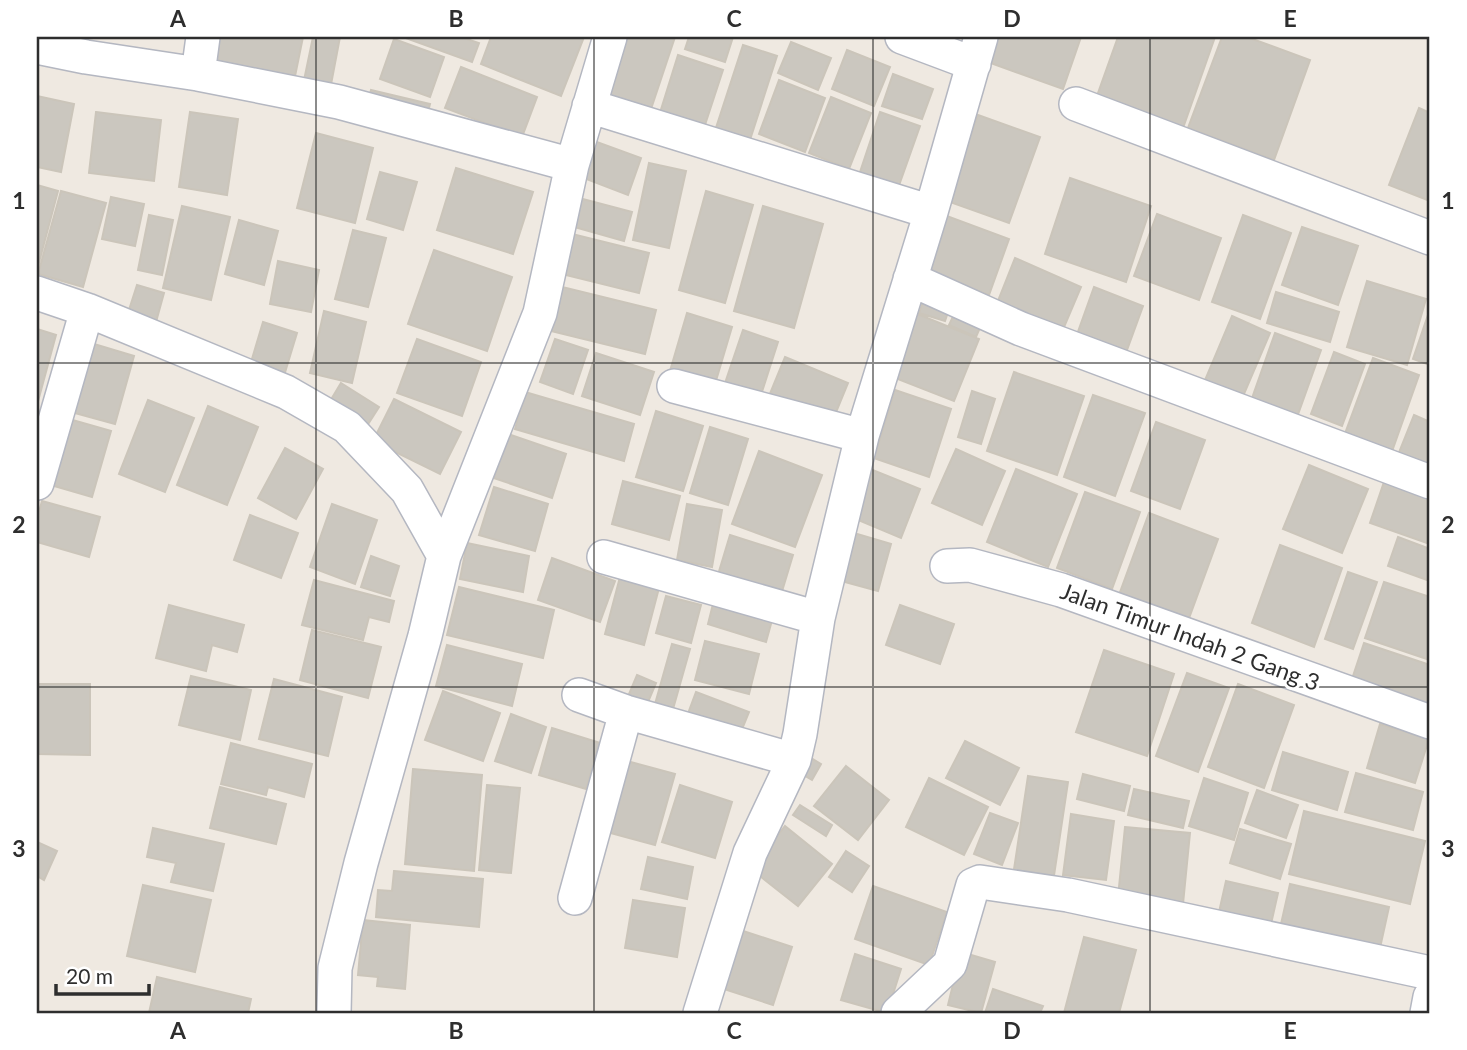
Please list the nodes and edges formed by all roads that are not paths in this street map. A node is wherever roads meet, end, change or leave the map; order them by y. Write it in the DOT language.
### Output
graph roads {
  1 [pos="203,37"];
  2 [pos="610,37"];
  3 [pos="902,37"];
  4 [pos="37,47"];
  5 [pos="978,51"];
  6 [pos="198,74"];
  7 [pos="1076,104"];
  8 [pos="589,106"];
  9 [pos="572,166"];
  10 [pos="931,212"];
  11 [pos="1430,238"];
  12 [pos="911,279"];
  13 [pos="37,293"];
  14 [pos="87,310"];
  15 [pos="674,386"];
  16 [pos="862,436"];
  17 [pos="1430,482"];
  18 [pos="37,483"];
  19 [pos="444,556"];
  20 [pos="604,557"];
  21 [pos="947,566"];
  22 [pos="818,618"];
  23 [pos="579,695"];
  24 [pos="626,712"];
  25 [pos="1430,722"];
  26 [pos="794,760"];
  27 [pos="575,898"];
  28 [pos="1430,973"];
  29 [pos="1430,997"];
  30 [pos="334,1013"];
  31 [pos="700,1013"];
  32 [pos="898,1013"];
  33 [pos="1427,1013"];
  1 -- 6 [label="street"];
  2 -- 8 [label="street"];
  3 -- 5 [label="street"];
  4 -- 6 [label="street"];
  5 -- 10 [label="street"];
  6 -- 9 [label="street"];
  7 -- 11 [label="street"];
  8 -- 9 [label="street"];
  8 -- 10 [label="street"];
  9 -- 19 [label="street"];
  10 -- 12 [label="street"];
  12 -- 16 [label="street"];
  12 -- 17 [label="street"];
  13 -- 14 [label="street"];
  14 -- 18 [label="street"];
  14 -- 19 [label="street"];
  15 -- 16 [label="street"];
  16 -- 22 [label="street"];
  19 -- 30 [label="street"];
  20 -- 22 [label="street"];
  21 -- 25 [label="street, Jalan Timur Indah 2 Gang 3"];
  22 -- 26 [label="street"];
  23 -- 24 [label="street"];
  24 -- 26 [label="street"];
  24 -- 27 [label="street"];
  26 -- 31 [label="street"];
  28 -- 32 [label="street"];
  29 -- 33 [label="street"];
}
